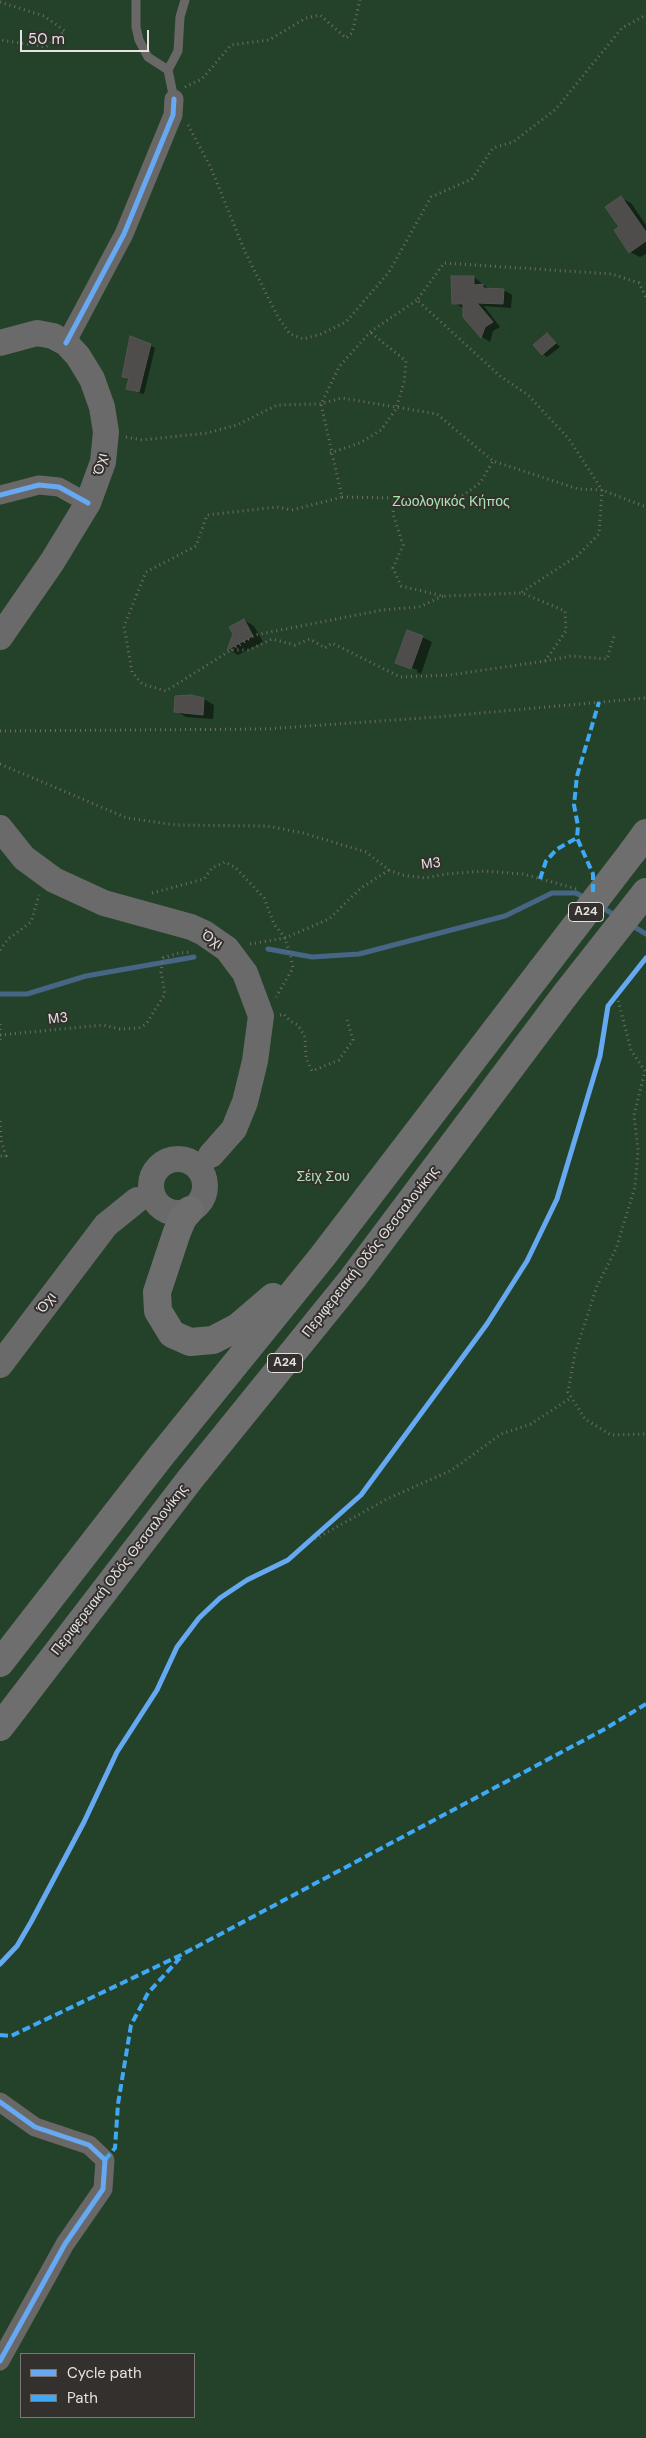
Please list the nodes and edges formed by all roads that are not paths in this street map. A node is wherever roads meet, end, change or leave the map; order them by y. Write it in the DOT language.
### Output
graph roads {
  1 [pos="136,0"];
  2 [pos="185,0"];
  3 [pos="168,70"];
  4 [pos="174,99"];
  5 [pos="0,343"];
  6 [pos="66,343"];
  7 [pos="0,495"];
  8 [pos="88,503"];
  9 [pos="0,636"];
  10 [pos="0,828"];
  11 [pos="639,842"];
  12 [pos="646,892"];
  13 [pos="200,1158"];
  14 [pos="147,1202"];
  15 [pos="190,1210"];
  16 [pos="322,1257"];
  17 [pos="0,1365"];
  18 [pos="0,1663"];
  19 [pos="0,1727"];
  20 [pos="0,2102"];
  21 [pos="0,2361"];
  1 -- 3 [label="lane"];
  2 -- 3 [label="lane"];
  3 -- 4 [label="lane"];
  4 -- 6 [label="street"];
  5 -- 6 [label="main road, Όχι"];
  6 -- 8 [label="main road, Όχι"];
  7 -- 8 [label="street"];
  8 -- 9 [label="main road, Όχι"];
  10 -- 13 [label="main road, Όχι"];
  11 -- 16 [label="highway, Α24, bridge"];
  12 -- 19 [label="highway, Περιφερειακή Οδός Θεσσαλονίκης / Α24, bridge"];
  13 -- 14 [label="main road"];
  13 -- 15 [label="main road"];
  14 -- 15 [label="main road"];
  14 -- 17 [label="main road, Όχι"];
  15 -- 16 [label="highway"];
  16 -- 18 [label="highway, Α24"];
  20 -- 21 [label="street"];
}
